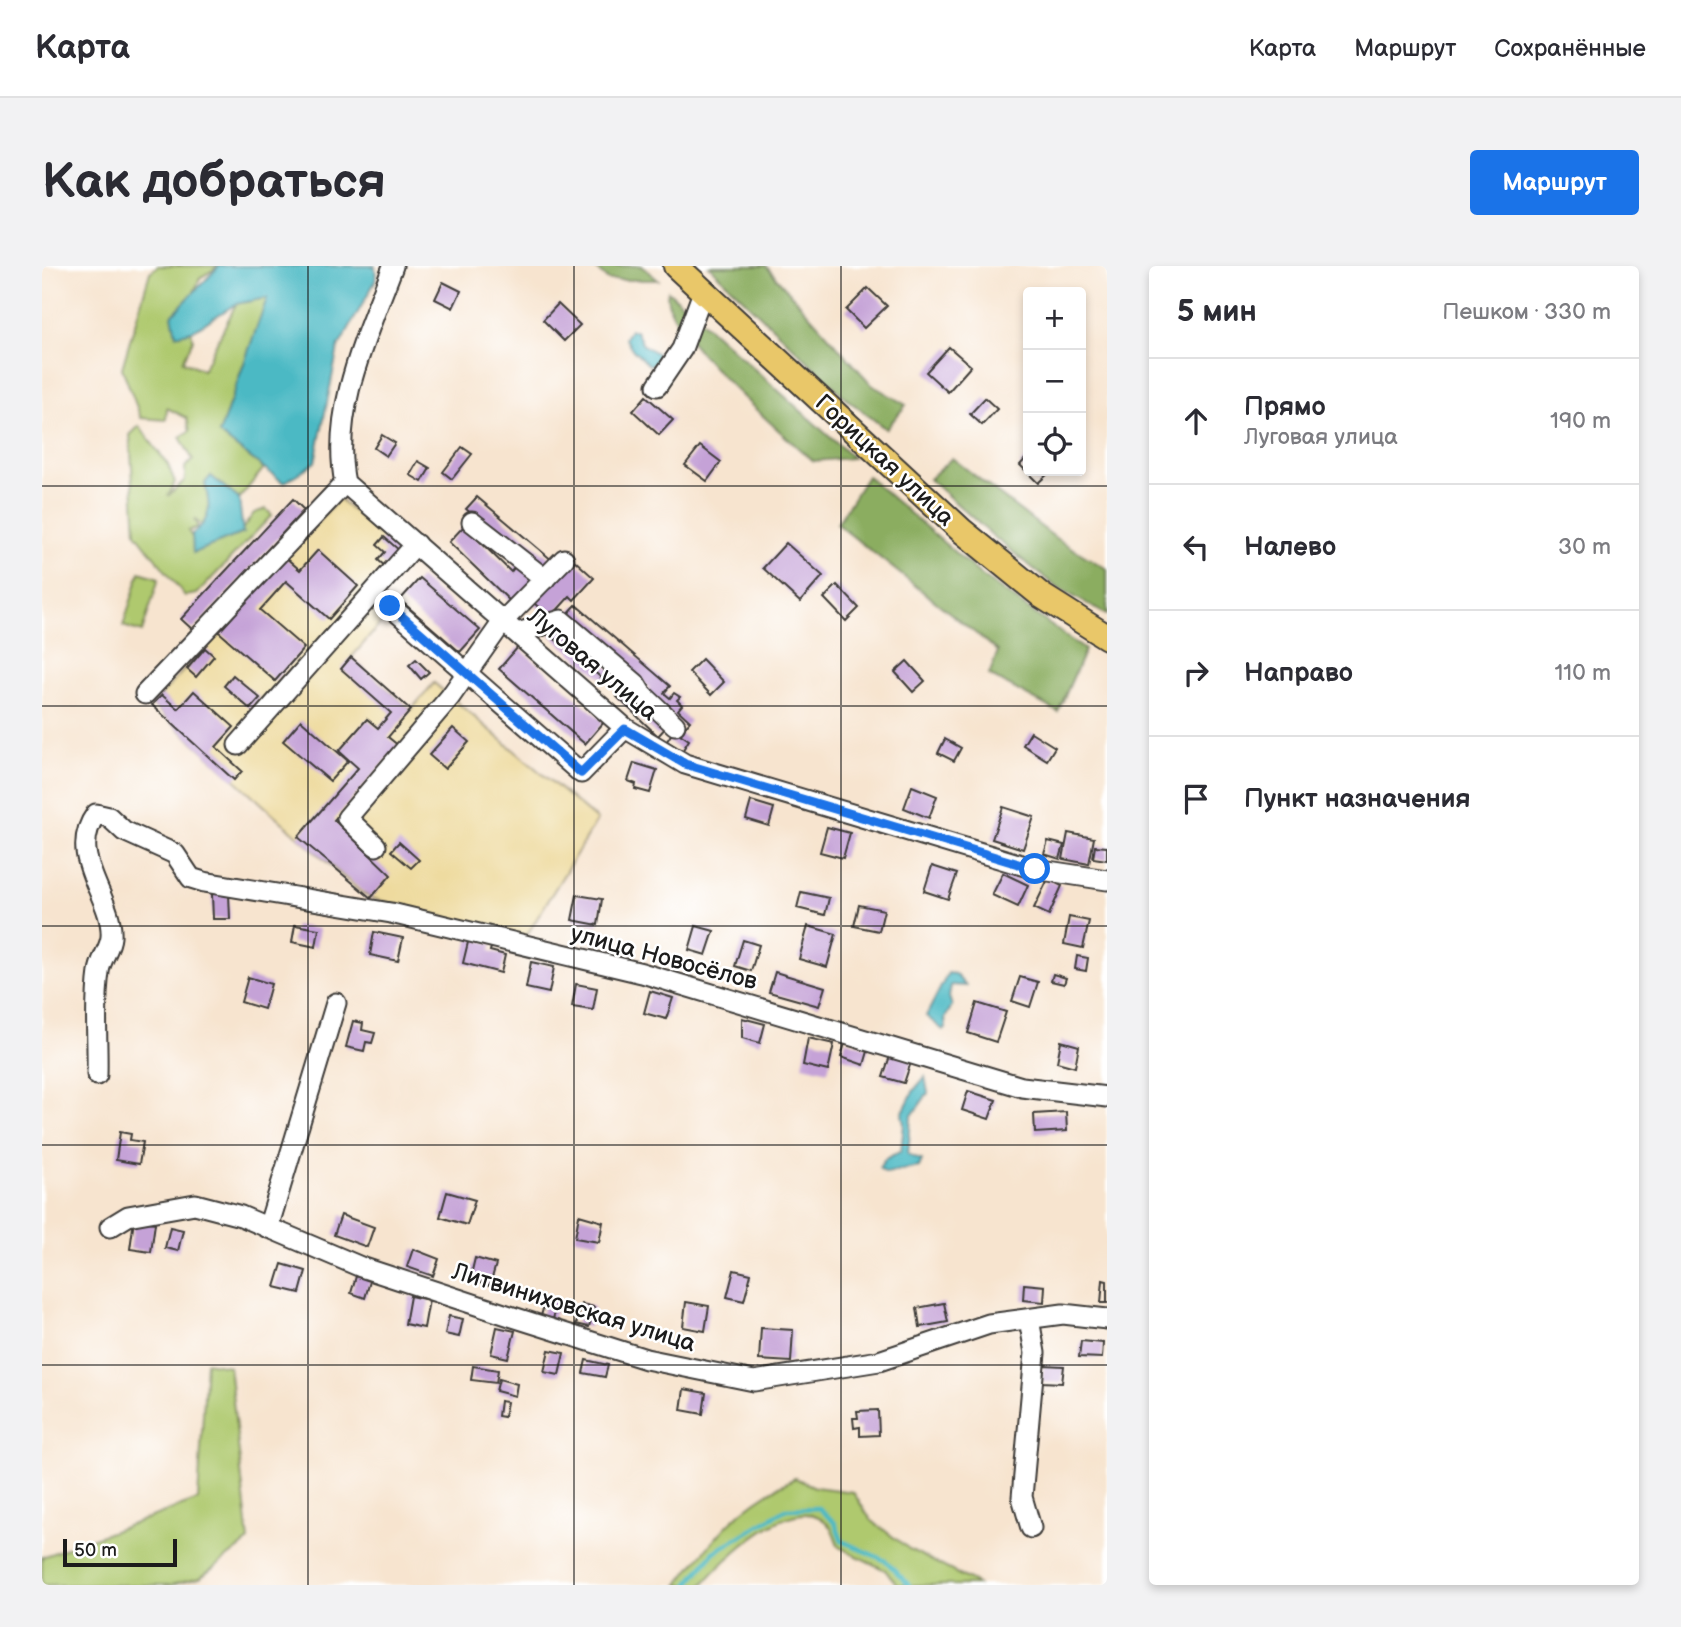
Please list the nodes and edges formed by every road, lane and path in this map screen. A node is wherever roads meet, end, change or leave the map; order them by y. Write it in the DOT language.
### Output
graph roads {
  1 [pos="393,266"];
  2 [pos="676,266"];
  3 [pos="703,292"];
  4 [pos="657,386"];
  5 [pos="345,483"];
  6 [pos="471,522"];
  7 [pos="416,544"];
  8 [pos="564,559"];
  9 [pos="545,579"];
  10 [pos="390,606"];
  11 [pos="511,627"];
  12 [pos="1107,637"];
  13 [pos="467,673"];
  14 [pos="145,694"];
  15 [pos="675,725"];
  16 [pos="625,729"];
  17 [pos="238,745"];
  18 [pos="376,846"];
  19 [pos="1107,880"];
  20 [pos="336,1003"];
  21 [pos="97,1075"];
  22 [pos="1107,1097"];
  23 [pos="110,1227"];
  24 [pos="268,1228"];
  25 [pos="1029,1319"];
  26 [pos="1107,1319"];
  27 [pos="1031,1528"];
  1 -- 5 [label="street"];
  2 -- 3 [label="main road, Горицкая улица"];
  3 -- 4 [label="street"];
  3 -- 12 [label="main road, Горицкая улица"];
  5 -- 7 [label="street, Луговая улица"];
  5 -- 14 [label="street"];
  6 -- 9 [label="street"];
  7 -- 11 [label="street, Луговая улица"];
  7 -- 17 [label="street"];
  8 -- 9 [label="street"];
  9 -- 11 [label="street"];
  10 -- 13 [label="street"];
  11 -- 13 [label="street"];
  11 -- 15 [label="street"];
  11 -- 16 [label="street, Луговая улица"];
  13 -- 16 [label="street"];
  13 -- 18 [label="street"];
  16 -- 19 [label="street, Луговая улица"];
  20 -- 24 [label="street"];
  21 -- 22 [label="street, улица Новосёлов"];
  23 -- 24 [label="street, Литвиниховская улица"];
  24 -- 25 [label="street, Литвиниховская улица"];
  25 -- 26 [label="street, Литвиниховская улица"];
  25 -- 27 [label="street"];
}
